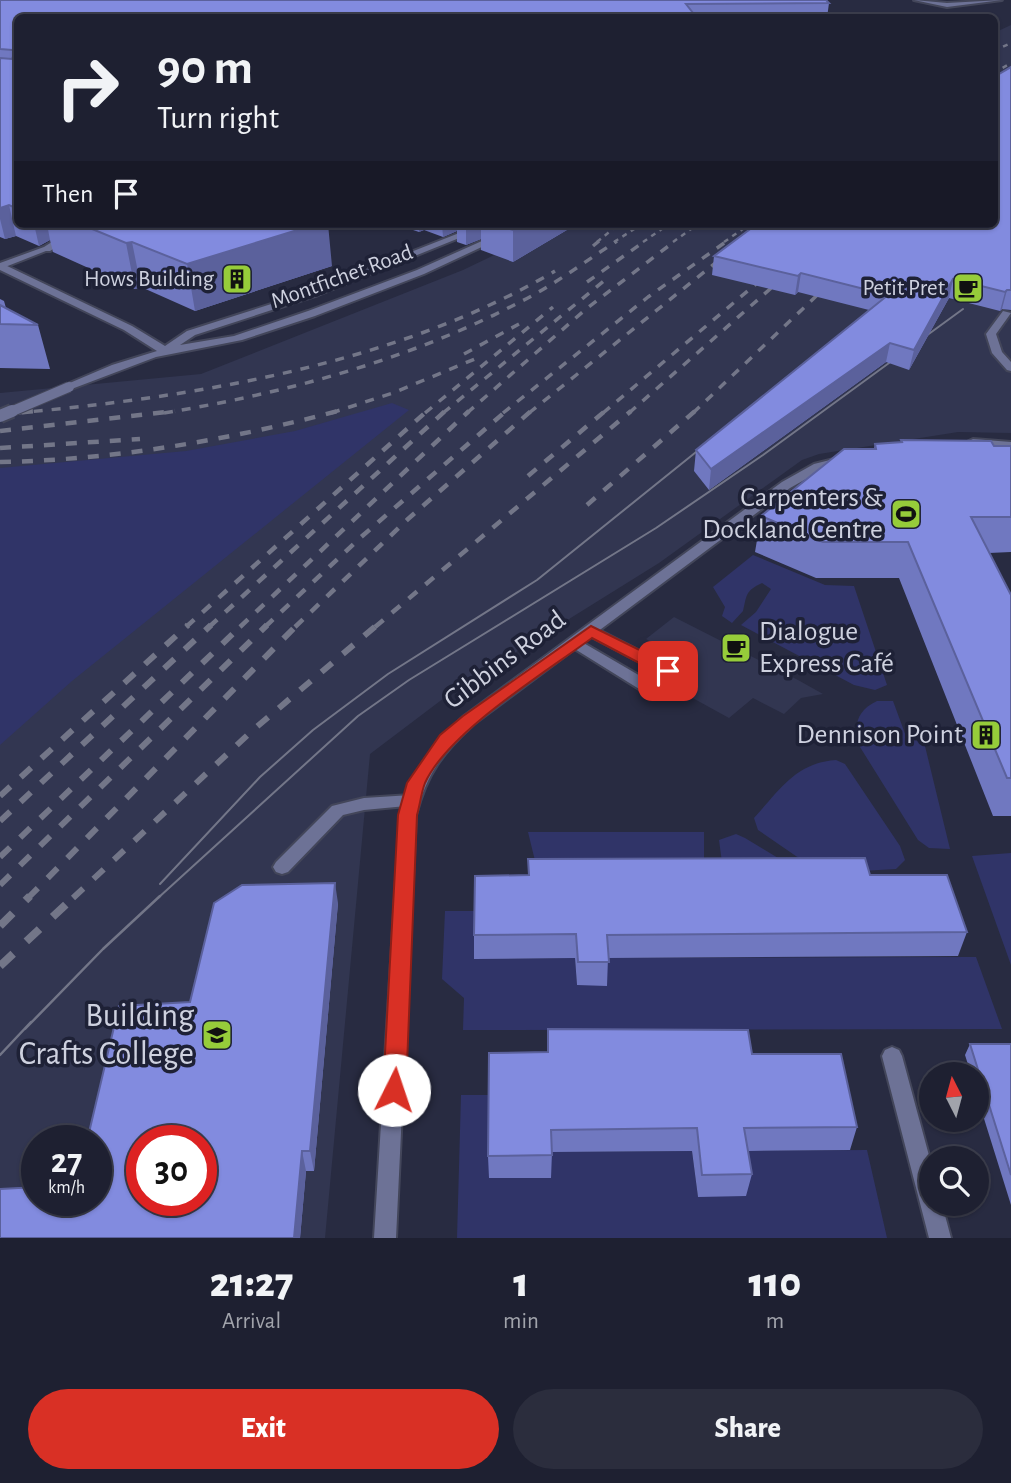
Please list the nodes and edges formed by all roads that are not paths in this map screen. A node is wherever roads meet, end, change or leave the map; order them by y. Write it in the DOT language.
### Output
graph roads {
  1 [pos="917,0"];
  2 [pos="999,0"];
  3 [pos="480,228"];
  4 [pos="518,228"];
  5 [pos="71,233"];
  6 [pos="0,266"];
  7 [pos="1006,313"];
  8 [pos="165,351"];
  9 [pos="1011,368"];
  10 [pos="0,416"];
  11 [pos="954,442"];
  12 [pos="1011,445"];
  13 [pos="855,459"];
  14 [pos="591,631"];
  15 [pos="575,643"];
  16 [pos="668,671"];
  17 [pos="649,688"];
  18 [pos="411,801"];
  19 [pos="282,867"];
  20 [pos="892,1056"];
  21 [pos="385,1238"];
  22 [pos="940,1238"];
  1 -- 2 [label="street"];
  3 -- 8 [label="street, Montfichet Road"];
  4 -- 8 [label="street, Montfichet Road"];
  5 -- 6 [label="street"];
  6 -- 8 [label="street"];
  7 -- 9 [label="street"];
  8 -- 10 [label="street, Montfichet Road, bridge"];
  11 -- 12 [label="street"];
  13 -- 14 [label="street, Gibbins Road"];
  14 -- 15 [label="street, Gibbins Road"];
  14 -- 16 [label="street"];
  15 -- 17 [label="street"];
  15 -- 18 [label="street, Gibbins Road"];
  18 -- 19 [label="street"];
  18 -- 21 [label="street, Gibbins Road"];
  20 -- 22 [label="street"];
}
